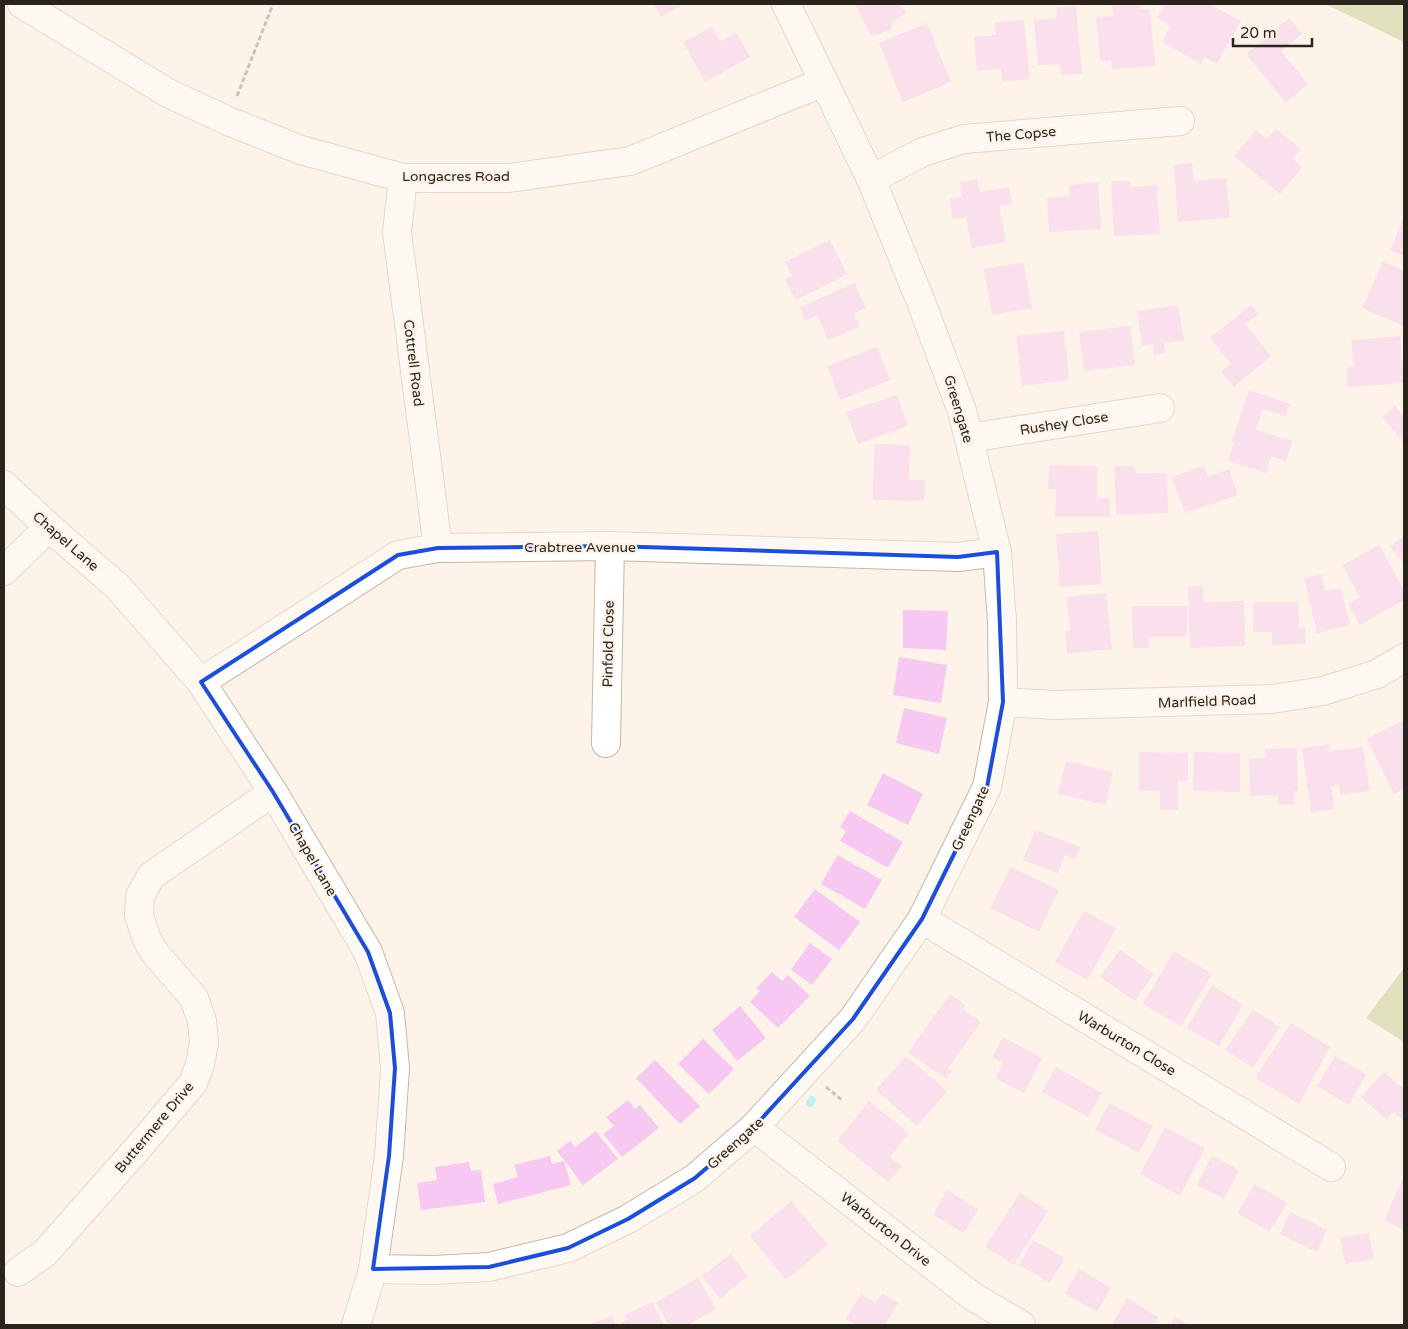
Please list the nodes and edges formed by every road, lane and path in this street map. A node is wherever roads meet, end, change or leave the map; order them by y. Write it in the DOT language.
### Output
graph roads {
  1 [pos="22,4"];
  2 [pos="273,4"];
  3 [pos="786,4"];
  4 [pos="824,82"];
  5 [pos="228,121"];
  6 [pos="1180,121"];
  7 [pos="403,178"];
  8 [pos="871,179"];
  9 [pos="1160,408"];
  10 [pos="969,438"];
  11 [pos="4,485"];
  12 [pos="49,527"];
  13 [pos="610,546"];
  14 [pos="438,548"];
  15 [pos="996,552"];
  16 [pos="4,571"];
  17 [pos="1404,658"];
  18 [pos="201,682"];
  19 [pos="1003,702"];
  20 [pos="606,743"];
  21 [pos="273,792"];
  22 [pos="922,919"];
  23 [pos="826,1087"];
  24 [pos="844,1101"];
  25 [pos="754,1127"];
  26 [pos="1331,1167"];
  27 [pos="373,1268"];
  28 [pos="18,1272"];
  29 [pos="356,1325"];
  30 [pos="1021,1325"];
  1 -- 5 [label="street, Longacres Road"];
  2 -- 5 [label="path"];
  3 -- 4 [label="street, Greengate"];
  4 -- 7 [label="street, Longacres Road"];
  4 -- 8 [label="street, Greengate"];
  5 -- 7 [label="street, Longacres Road"];
  6 -- 8 [label="street, The Copse"];
  7 -- 14 [label="street, Cottrell Road"];
  8 -- 10 [label="street, Greengate"];
  9 -- 10 [label="street, Rushey Close"];
  10 -- 15 [label="street, Greengate"];
  11 -- 12 [label="street, Chapel Lane"];
  12 -- 16 [label="street"];
  12 -- 18 [label="street, Chapel Lane"];
  13 -- 14 [label="street, Crabtree Avenue"];
  13 -- 15 [label="street, Crabtree Avenue"];
  13 -- 20 [label="street, Pinfold Close"];
  14 -- 18 [label="street, Crabtree Avenue"];
  15 -- 19 [label="street, Greengate"];
  17 -- 19 [label="street, Marlfield Road"];
  18 -- 21 [label="street, Chapel Lane"];
  19 -- 22 [label="street, Greengate"];
  21 -- 27 [label="street, Chapel Lane"];
  21 -- 28 [label="street, Buttermere Drive"];
  22 -- 25 [label="street, Greengate"];
  22 -- 26 [label="street, Warburton Close"];
  23 -- 24 [label="path"];
  25 -- 27 [label="street, Greengate"];
  25 -- 30 [label="street, Warburton Drive"];
  27 -- 29 [label="street, Chapel Lane"];
}
